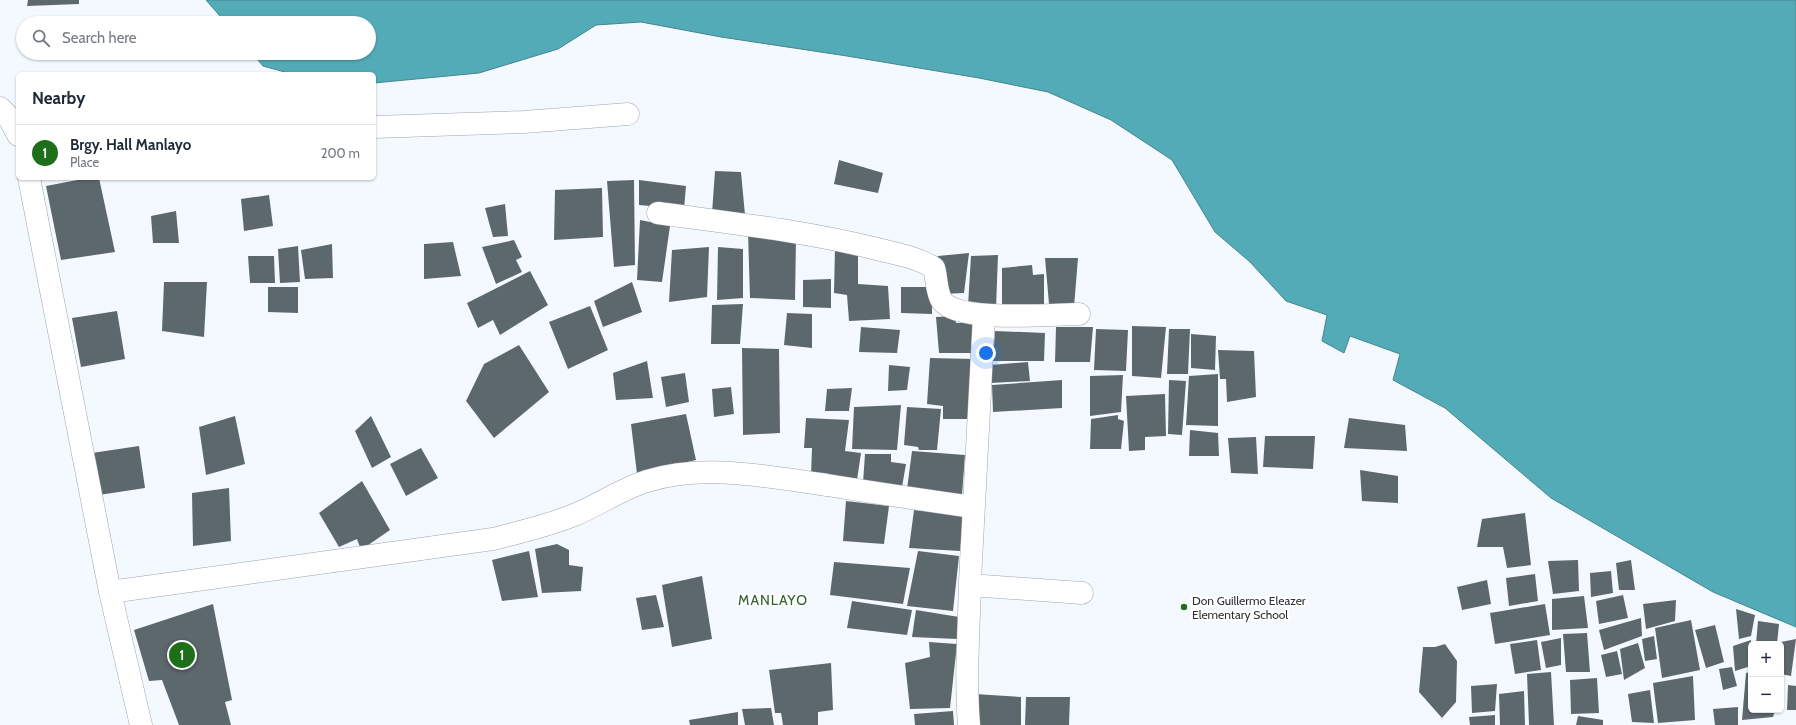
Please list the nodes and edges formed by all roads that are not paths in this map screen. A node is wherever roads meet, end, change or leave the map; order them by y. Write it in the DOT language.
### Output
graph roads {
  1 [pos="0,108"];
  2 [pos="628,114"];
  3 [pos="376,127"];
  4 [pos="16,131"];
  5 [pos="30,180"];
  6 [pos="658,213"];
  7 [pos="1079,314"];
  8 [pos="984,316"];
  9 [pos="973,507"];
  10 [pos="970,585"];
  11 [pos="110,592"];
  12 [pos="1082,593"];
  13 [pos="141,725"];
  14 [pos="969,725"];
  1 -- 4 [label="street"];
  2 -- 3 [label="street"];
  5 -- 11 [label="street"];
  6 -- 8 [label="street"];
  7 -- 8 [label="street"];
  8 -- 9 [label="street"];
  9 -- 10 [label="street"];
  9 -- 11 [label="street"];
  10 -- 12 [label="street"];
  10 -- 14 [label="street"];
  11 -- 13 [label="street"];
}
